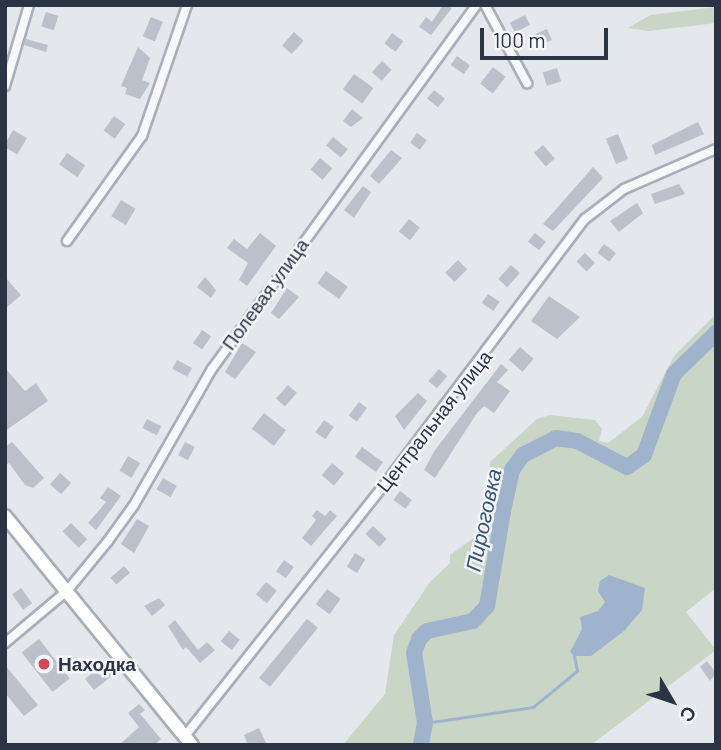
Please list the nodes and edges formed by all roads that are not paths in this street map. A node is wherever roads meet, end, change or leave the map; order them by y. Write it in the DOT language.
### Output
graph roads {
  1 [pos="29,5"];
  2 [pos="187,5"];
  3 [pos="476,5"];
  4 [pos="485,5"];
  5 [pos="527,83"];
  6 [pos="5,86"];
  7 [pos="716,149"];
  8 [pos="66,241"];
  9 [pos="5,516"];
  10 [pos="67,591"];
  11 [pos="5,643"];
  12 [pos="188,740"];
  1 -- 6 [label="street"];
  2 -- 8 [label="street"];
  3 -- 10 [label="street, Полевая улица"];
  4 -- 5 [label="street"];
  7 -- 12 [label="street, Центральная улица"];
  9 -- 10 [label="main road"];
  10 -- 11 [label="street, Полевая улица"];
  10 -- 12 [label="main road"];
}
